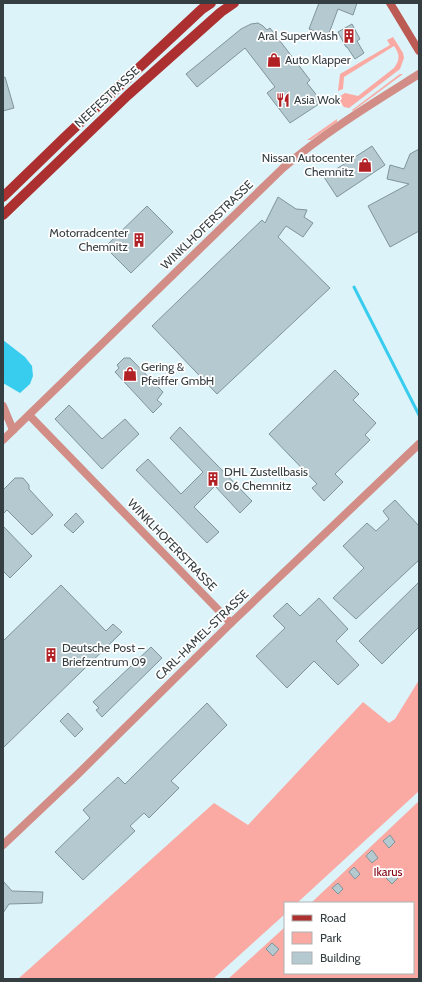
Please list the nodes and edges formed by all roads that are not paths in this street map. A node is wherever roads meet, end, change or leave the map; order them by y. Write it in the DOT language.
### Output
graph roads {
  1 [pos="211,3"];
  2 [pos="234,3"];
  3 [pos="390,3"];
  4 [pos="419,51"];
  5 [pos="419,74"];
  6 [pos="3,197"];
  7 [pos="3,215"];
  8 [pos="3,406"];
  9 [pos="29,415"];
  10 [pos="13,430"];
  11 [pos="3,440"];
  12 [pos="419,444"];
  13 [pos="231,623"];
  14 [pos="3,845"];
  1 -- 6 [label="main road, NEEFESTRASSE"];
  2 -- 7 [label="main road, NEEFESTRASSE"];
  3 -- 4 [label="main road"];
  5 -- 9 [label="street, WINKLHOFERSTRASSE"];
  8 -- 10 [label="street"];
  9 -- 10 [label="street, WINKLHOFERSTRASSE"];
  9 -- 13 [label="street, WINKLHOFERSTRASSE"];
  10 -- 11 [label="street, WINKLHOFERSTRASSE"];
  12 -- 13 [label="street, CARL-HAMEL-STRASSE"];
  13 -- 14 [label="street, CARL-HAMEL-STRASSE"];
}
